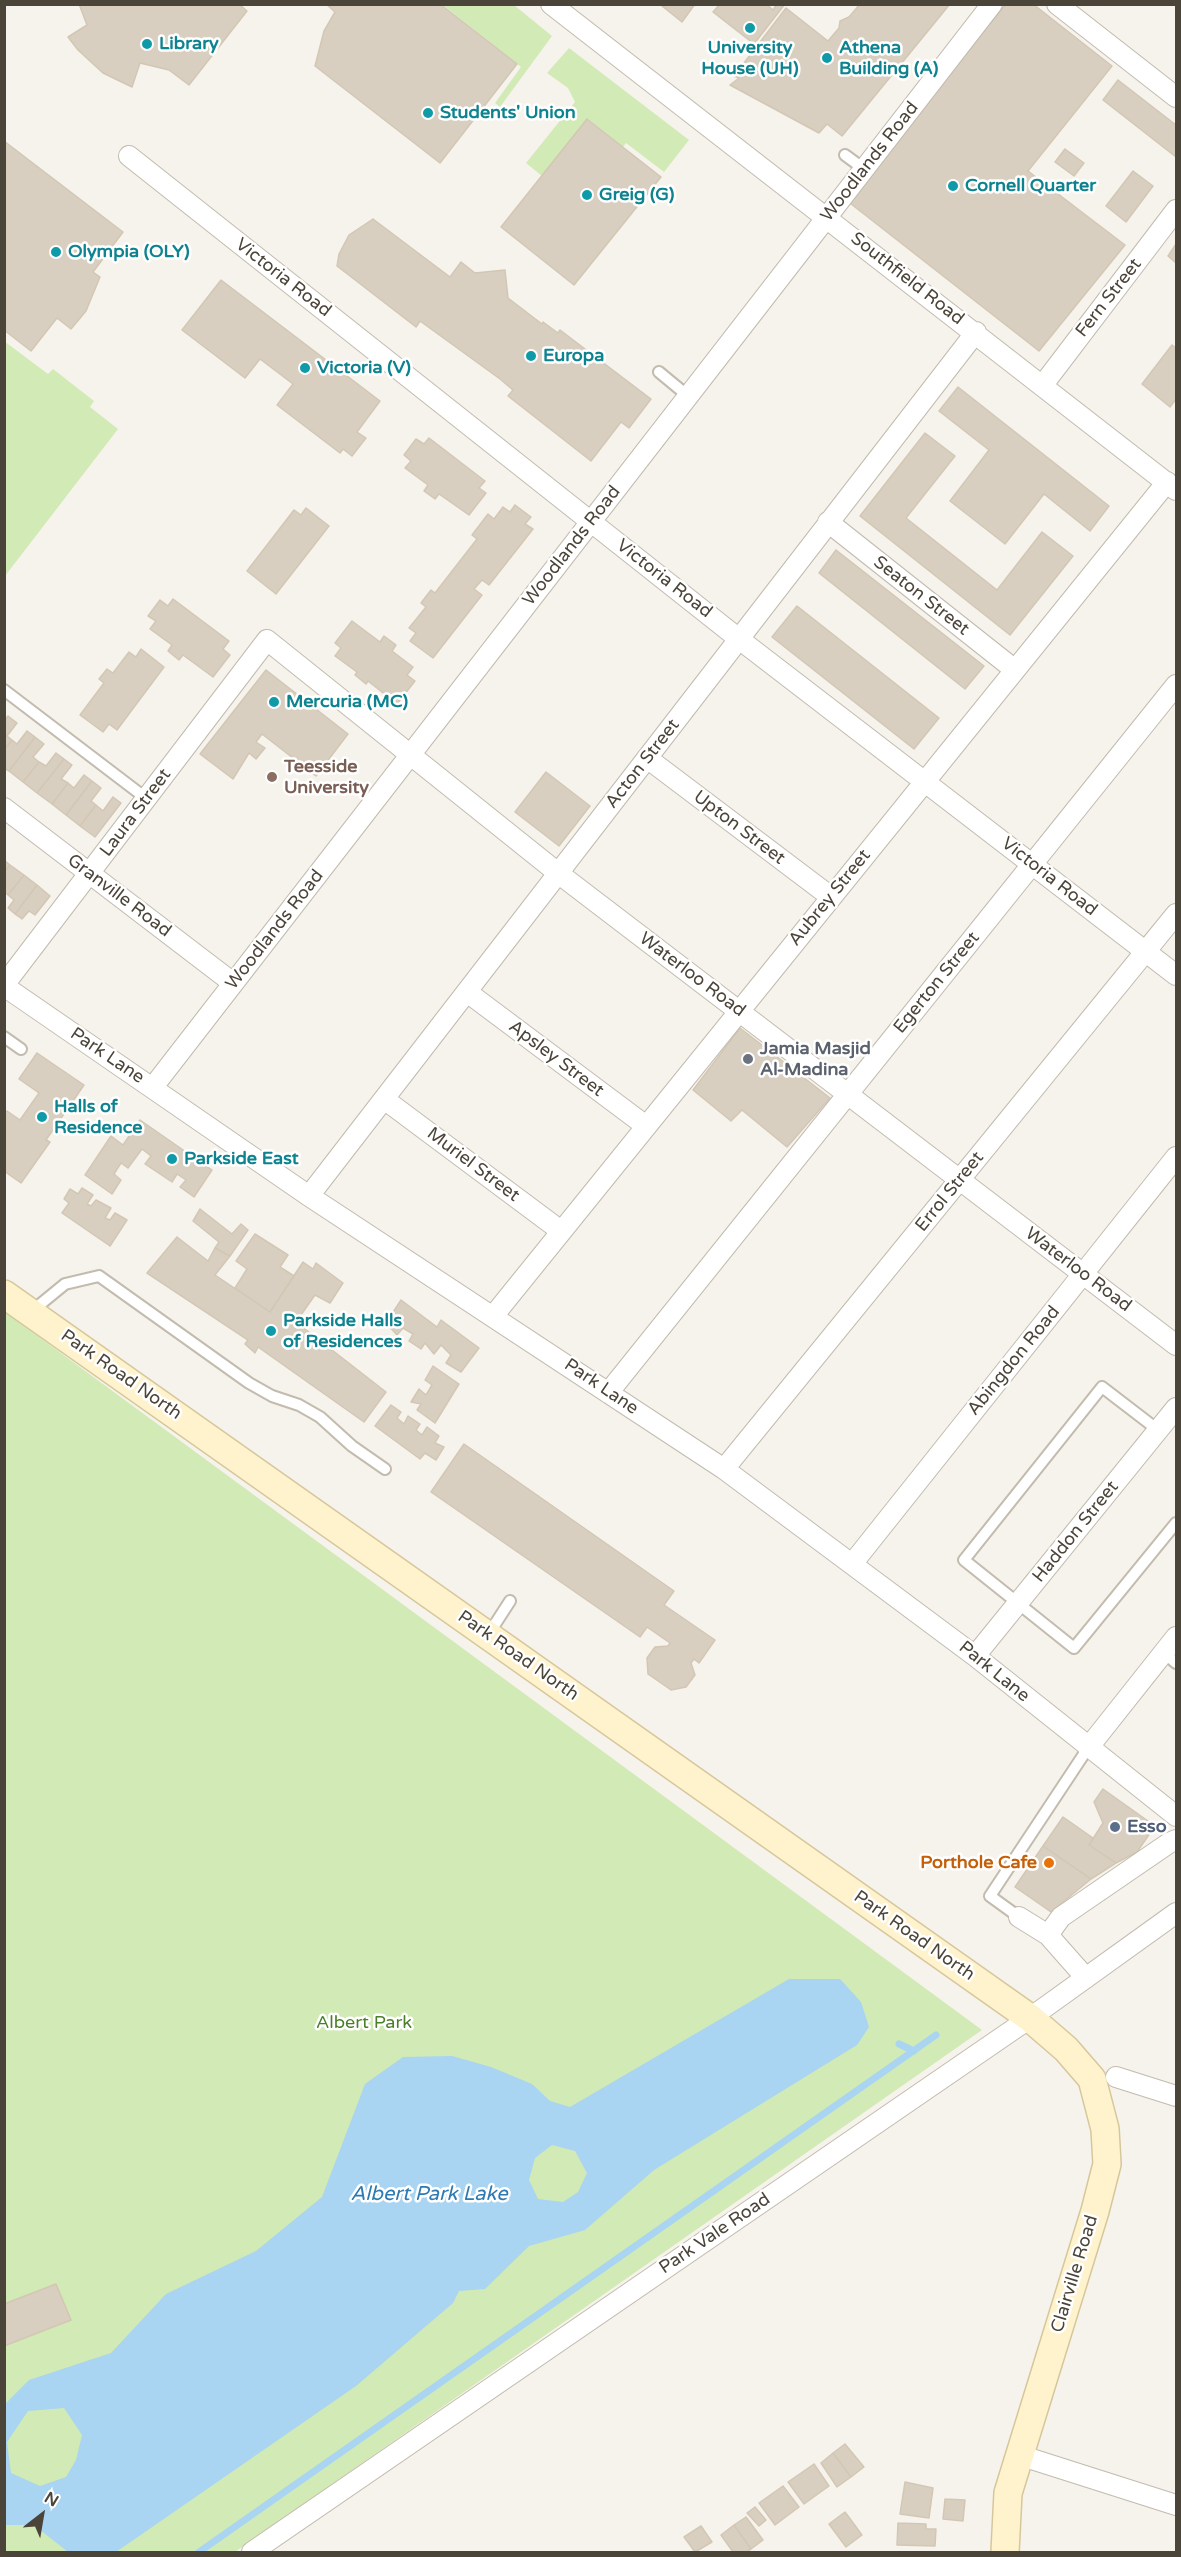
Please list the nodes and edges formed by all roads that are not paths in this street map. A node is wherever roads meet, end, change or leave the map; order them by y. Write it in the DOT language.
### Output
graph roads {
  1 [pos="551,4"];
  2 [pos="992,4"];
  3 [pos="1057,4"];
  4 [pos="1176,97"];
  5 [pos="845,155"];
  6 [pos="129,156"];
  7 [pos="864,169"];
  8 [pos="1176,210"];
  9 [pos="827,217"];
  10 [pos="976,332"];
  11 [pos="659,372"];
  12 [pos="1042,386"];
  13 [pos="688,396"];
  14 [pos="1172,486"];
  15 [pos="591,522"];
  16 [pos="828,522"];
  17 [pos="267,639"];
  18 [pos="739,639"];
  19 [pos="1015,670"];
  20 [pos="1176,685"];
  21 [pos="4,690"];
  22 [pos="410,755"];
  23 [pos="647,758"];
  24 [pos="925,781"];
  25 [pos="147,799"];
  26 [pos="4,808"];
  27 [pos="1033,864"];
  28 [pos="90,873"];
  29 [pos="558,873"];
  30 [pos="831,897"];
  31 [pos="1176,914"];
  32 [pos="1146,952"];
  33 [pos="1176,975"];
  34 [pos="233,983"];
  35 [pos="4,986"];
  36 [pos="467,992"];
  37 [pos="739,1011"];
  38 [pos="4,1037"];
  39 [pos="21,1049"];
  40 [pos="153,1087"];
  41 [pos="848,1094"];
  42 [pos="384,1099"];
  43 [pos="646,1126"];
  44 [pos="1176,1157"];
  45 [pos="960,1180"];
  46 [pos="309,1196"];
  47 [pos="561,1231"];
  48 [pos="1083,1274"];
  49 [pos="4,1294"];
  50 [pos="32,1312"];
  51 [pos="494,1315"];
  52 [pos="1176,1346"];
  53 [pos="608,1393"];
  54 [pos="1176,1408"];
  55 [pos="1158,1430"];
  56 [pos="385,1469"];
  57 [pos="724,1469"];
  58 [pos="1176,1523"];
  59 [pos="852,1564"];
  60 [pos="510,1601"];
  61 [pos="1018,1603"];
  62 [pos="488,1635"];
  63 [pos="1176,1637"];
  64 [pos="975,1656"];
  65 [pos="1170,1658"];
  66 [pos="1088,1748"];
  67 [pos="1176,1816"];
  68 [pos="1176,1840"];
  69 [pos="1176,1913"];
  70 [pos="1019,1917"];
  71 [pos="1048,1935"];
  72 [pos="1086,1978"];
  73 [pos="1030,2018"];
  74 [pos="1116,2077"];
  75 [pos="1176,2096"];
  76 [pos="1019,2455"];
  77 [pos="1176,2505"];
  78 [pos="252,2553"];
  79 [pos="1005,2553"];
  1 -- 9 [label="street, Southfield Road"];
  2 -- 7 [label="street, Woodlands Road"];
  3 -- 4 [label="street"];
  5 -- 7 [label="lane"];
  6 -- 15 [label="street, Victoria Road"];
  7 -- 9 [label="street, Woodlands Road"];
  8 -- 12 [label="street, Fern Street"];
  9 -- 10 [label="street, Southfield Road"];
  9 -- 13 [label="street, Woodlands Road"];
  10 -- 12 [label="street, Southfield Road"];
  10 -- 16 [label="street, Acton Street"];
  11 -- 13 [label="lane"];
  12 -- 14 [label="street, Southfield Road"];
  13 -- 15 [label="street, Woodlands Road"];
  14 -- 19 [label="street, Aubrey Street"];
  15 -- 18 [label="street, Victoria Road"];
  15 -- 22 [label="street, Woodlands Road"];
  16 -- 18 [label="street, Acton Street"];
  16 -- 19 [label="street, Seaton Street"];
  17 -- 22 [label="street, Waterloo Road"];
  17 -- 25 [label="street, Laura Street"];
  18 -- 23 [label="street, Acton Street"];
  18 -- 24 [label="street, Victoria Road"];
  19 -- 24 [label="street, Aubrey Street"];
  20 -- 27 [label="street, Egerton Street"];
  21 -- 25 [label="lane"];
  22 -- 29 [label="street, Waterloo Road"];
  22 -- 34 [label="street, Woodlands Road"];
  23 -- 29 [label="street, Acton Street"];
  23 -- 30 [label="street, Upton Street"];
  24 -- 27 [label="street, Victoria Road"];
  24 -- 30 [label="street, Aubrey Street"];
  25 -- 28 [label="street, Laura Street"];
  26 -- 28 [label="street, Granville Road"];
  27 -- 32 [label="street, Victoria Road"];
  27 -- 41 [label="street, Egerton Street"];
  28 -- 34 [label="street, Granville Road"];
  28 -- 35 [label="street, Laura Street"];
  29 -- 36 [label="street, Acton Street"];
  29 -- 37 [label="street, Waterloo Road"];
  30 -- 37 [label="street, Aubrey Street"];
  31 -- 32 [label="street, Errol Street"];
  32 -- 33 [label="street, Victoria Road"];
  32 -- 45 [label="street, Errol Street"];
  34 -- 40 [label="street, Woodlands Road"];
  35 -- 40 [label="street, Park Lane"];
  36 -- 42 [label="street, Acton Street"];
  36 -- 43 [label="street, Apsley Street"];
  37 -- 41 [label="street, Waterloo Road"];
  37 -- 43 [label="street, Aubrey Street"];
  38 -- 39 [label="lane"];
  40 -- 46 [label="street, Park Lane"];
  41 -- 45 [label="street, Waterloo Road"];
  41 -- 53 [label="street, Egerton Street"];
  42 -- 46 [label="street, Acton Street"];
  42 -- 47 [label="street, Muriel Street"];
  43 -- 47 [label="street, Aubrey Street"];
  44 -- 48 [label="street, Abingdon Road"];
  45 -- 48 [label="street, Waterloo Road"];
  45 -- 57 [label="street, Errol Street"];
  46 -- 51 [label="street, Park Lane"];
  47 -- 51 [label="street, Aubrey Street"];
  48 -- 52 [label="street, Waterloo Road"];
  48 -- 59 [label="street, Abingdon Road"];
  49 -- 50 [label="street, Park Road North"];
  50 -- 56 [label="lane"];
  50 -- 62 [label="street, Park Road North"];
  51 -- 53 [label="street, Park Lane"];
  53 -- 57 [label="street, Park Lane"];
  54 -- 55 [label="street, Haddon Street"];
  55 -- 61 [label="street, Haddon Street"];
  55 -- 61 [label="lane"];
  57 -- 59 [label="street, Park Lane"];
  58 -- 61 [label="lane"];
  59 -- 64 [label="street, Park Lane"];
  60 -- 62 [label="lane"];
  61 -- 64 [label="street, Haddon Street"];
  62 -- 73 [label="street, Park Road North"];
  63 -- 65 [label="street"];
  64 -- 66 [label="street, Park Lane"];
  65 -- 66 [label="street"];
  66 -- 67 [label="street, Park Lane"];
  66 -- 70 [label="lane"];
  68 -- 71 [label="street"];
  69 -- 72 [label="street, Park Vale Road"];
  70 -- 71 [label="street"];
  71 -- 72 [label="street"];
  72 -- 73 [label="street, Park Vale Road"];
  73 -- 76 [label="street, Clairville Road"];
  73 -- 78 [label="street, Park Vale Road"];
  74 -- 75 [label="street"];
  76 -- 77 [label="street"];
  76 -- 79 [label="street, Clairville Road"];
}
